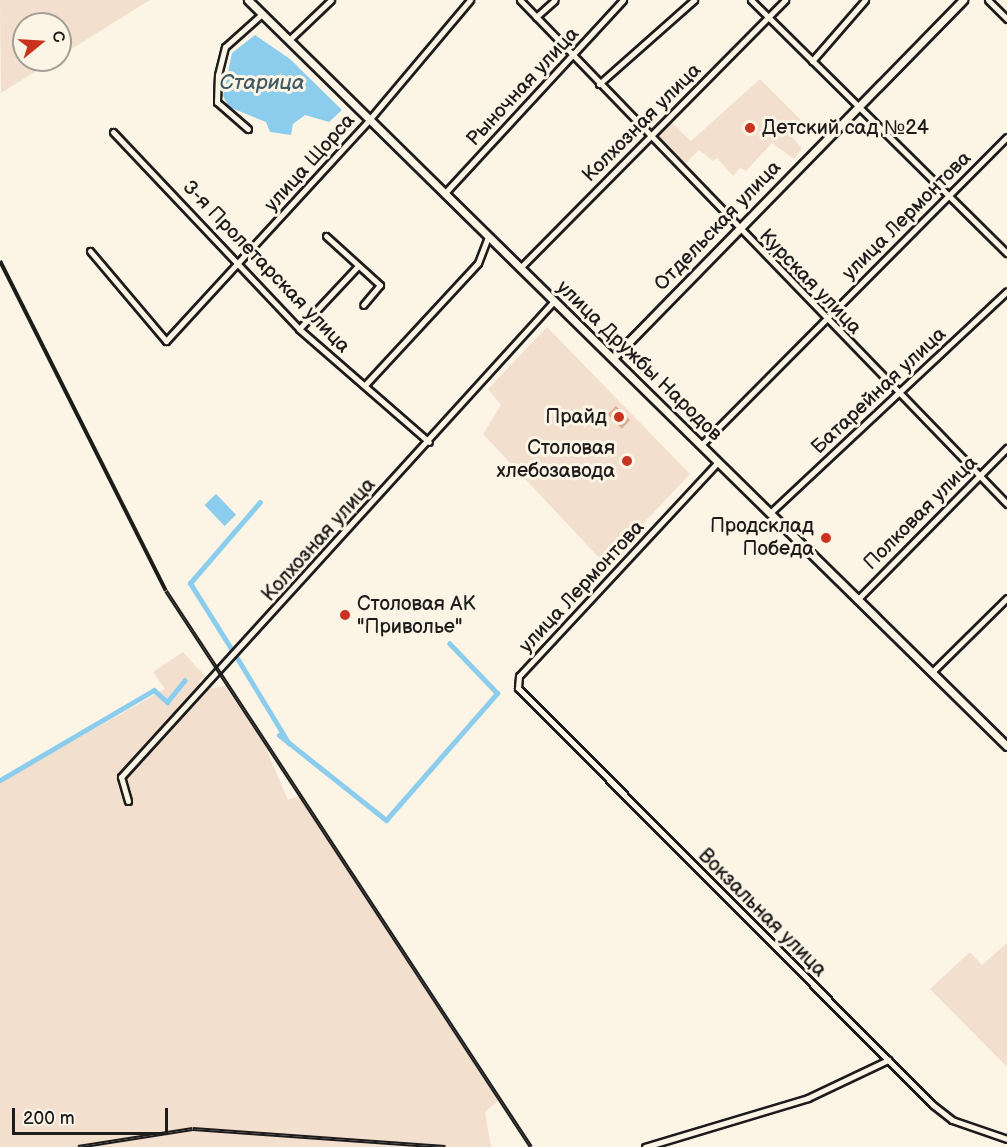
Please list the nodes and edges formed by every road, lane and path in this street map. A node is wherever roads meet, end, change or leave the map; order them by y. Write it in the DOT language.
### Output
graph roads {
  1 [pos="248,0"];
  2 [pos="331,0"];
  3 [pos="470,0"];
  4 [pos="520,0"];
  5 [pos="555,0"];
  6 [pos="623,0"];
  7 [pos="694,0"];
  8 [pos="751,0"];
  9 [pos="785,0"];
  10 [pos="865,0"];
  11 [pos="963,0"];
  12 [pos="988,0"];
  13 [pos="262,14"];
  14 [pos="536,17"];
  15 [pos="768,18"];
  16 [pos="1007,20"];
  17 [pos="289,40"];
  18 [pos="573,55"];
  19 [pos="812,61"];
  20 [pos="599,84"];
  21 [pos="858,108"];
  22 [pos="369,120"];
  23 [pos="248,129"];
  24 [pos="113,132"];
  25 [pos="1007,137"];
  26 [pos="649,138"];
  27 [pos="444,194"];
  28 [pos="948,197"];
  29 [pos="739,229"];
  30 [pos="326,236"];
  31 [pos="488,237"];
  32 [pos="90,251"];
  33 [pos="1007,253"];
  34 [pos="239,263"];
  35 [pos="358,266"];
  36 [pos="520,268"];
  37 [pos="1007,291"];
  38 [pos="554,301"];
  39 [pos="363,305"];
  40 [pos="824,320"];
  41 [pos="299,329"];
  42 [pos="623,347"];
  43 [pos="604,349"];
  44 [pos="613,358"];
  45 [pos="626,371"];
  46 [pos="365,385"];
  47 [pos="899,393"];
  48 [pos="429,442"];
  49 [pos="701,445"];
  50 [pos="1007,448"];
  51 [pos="718,462"];
  52 [pos="978,477"];
  53 [pos="1007,504"];
  54 [pos="771,512"];
  55 [pos="1007,598"];
  56 [pos="857,600"];
  57 [pos="932,672"];
  58 [pos="517,681"];
  59 [pos="1007,746"];
  60 [pos="128,801"];
  61 [pos="888,1060"];
  62 [pos="1007,1139"];
  63 [pos="645,1147"];
  1 -- 13 [label="street, улица Дружбы Народов"];
  2 -- 17 [label="street"];
  3 -- 22 [label="street, улица Щорса"];
  4 -- 14 [label="street, Курская улица"];
  5 -- 14 [label="street"];
  6 -- 18 [label="street, Рыночная улица"];
  7 -- 20 [label="street"];
  8 -- 15 [label="street"];
  9 -- 15 [label="street, Колхозная улица"];
  10 -- 19 [label="street"];
  11 -- 21 [label="street, Отдельская улица"];
  12 -- 16 [label="street"];
  13 -- 17 [label="street, улица Дружбы Народов"];
  13 -- 23 [label="street"];
  14 -- 18 [label="street, Курская улица"];
  15 -- 19 [label="street"];
  15 -- 26 [label="street, Колхозная улица"];
  17 -- 22 [label="street, улица Дружбы Народов"];
  18 -- 20 [label="street, Курская улица"];
  18 -- 27 [label="street, Рыночная улица"];
  19 -- 21 [label="street"];
  20 -- 26 [label="street, Курская улица"];
  21 -- 28 [label="street"];
  21 -- 29 [label="street, Отдельская улица"];
  22 -- 27 [label="street, улица Дружбы Народов"];
  22 -- 34 [label="street, улица Щорса"];
  24 -- 34 [label="street, 3-я Пролетарская улица"];
  25 -- 28 [label="street, улица Лермонтова"];
  26 -- 29 [label="street, Курская улица"];
  26 -- 36 [label="street, Колхозная улица"];
  27 -- 31 [label="street, улица Дружбы Народов"];
  28 -- 33 [label="street"];
  28 -- 40 [label="street, улица Лермонтова"];
  29 -- 40 [label="street, Курская улица"];
  29 -- 42 [label="street, Отдельская улица"];
  30 -- 35 [label="street"];
  31 -- 36 [label="street, улица Дружбы Народов"];
  31 -- 46 [label="street"];
  32 -- 34 [label="street, улица Щорса"];
  34 -- 41 [label="street, 3-я Пролетарская улица"];
  35 -- 39 [label="street"];
  35 -- 41 [label="street"];
  36 -- 38 [label="street, улица Дружбы Народов"];
  37 -- 47 [label="street, Батарейная улица"];
  38 -- 43 [label="street, улица Дружбы Народов"];
  38 -- 48 [label="street, Колхозная улица"];
  40 -- 47 [label="street, Курская улица"];
  40 -- 49 [label="street, улица Лермонтова"];
  41 -- 46 [label="street, 3-я Пролетарская улица"];
  42 -- 43 [label="street"];
  42 -- 44 [label="street, Отдельская улица"];
  42 -- 45 [label="street"];
  43 -- 44 [label="street, улица Дружбы Народов"];
  44 -- 45 [label="street, улица Дружбы Народов"];
  45 -- 49 [label="street, улица Дружбы Народов"];
  46 -- 48 [label="street, 3-я Пролетарская улица"];
  47 -- 52 [label="street, Курская улица"];
  47 -- 54 [label="street, Батарейная улица"];
  48 -- 60 [label="street, Колхозная улица"];
  49 -- 51 [label="street, улица Дружбы Народов"];
  50 -- 52 [label="street, Полковая улица"];
  51 -- 54 [label="street, улица Дружбы Народов"];
  51 -- 58 [label="street, улица Лермонтова"];
  52 -- 53 [label="street, Курская улица"];
  52 -- 56 [label="street, Полковая улица"];
  54 -- 56 [label="street, улица Дружбы Народов"];
  55 -- 57 [label="street"];
  56 -- 57 [label="street, улица Дружбы Народов"];
  57 -- 59 [label="street, улица Дружбы Народов"];
  58 -- 61 [label="street, Вокзальная улица"];
  61 -- 62 [label="street, Вокзальная улица"];
  61 -- 63 [label="street"];
}
